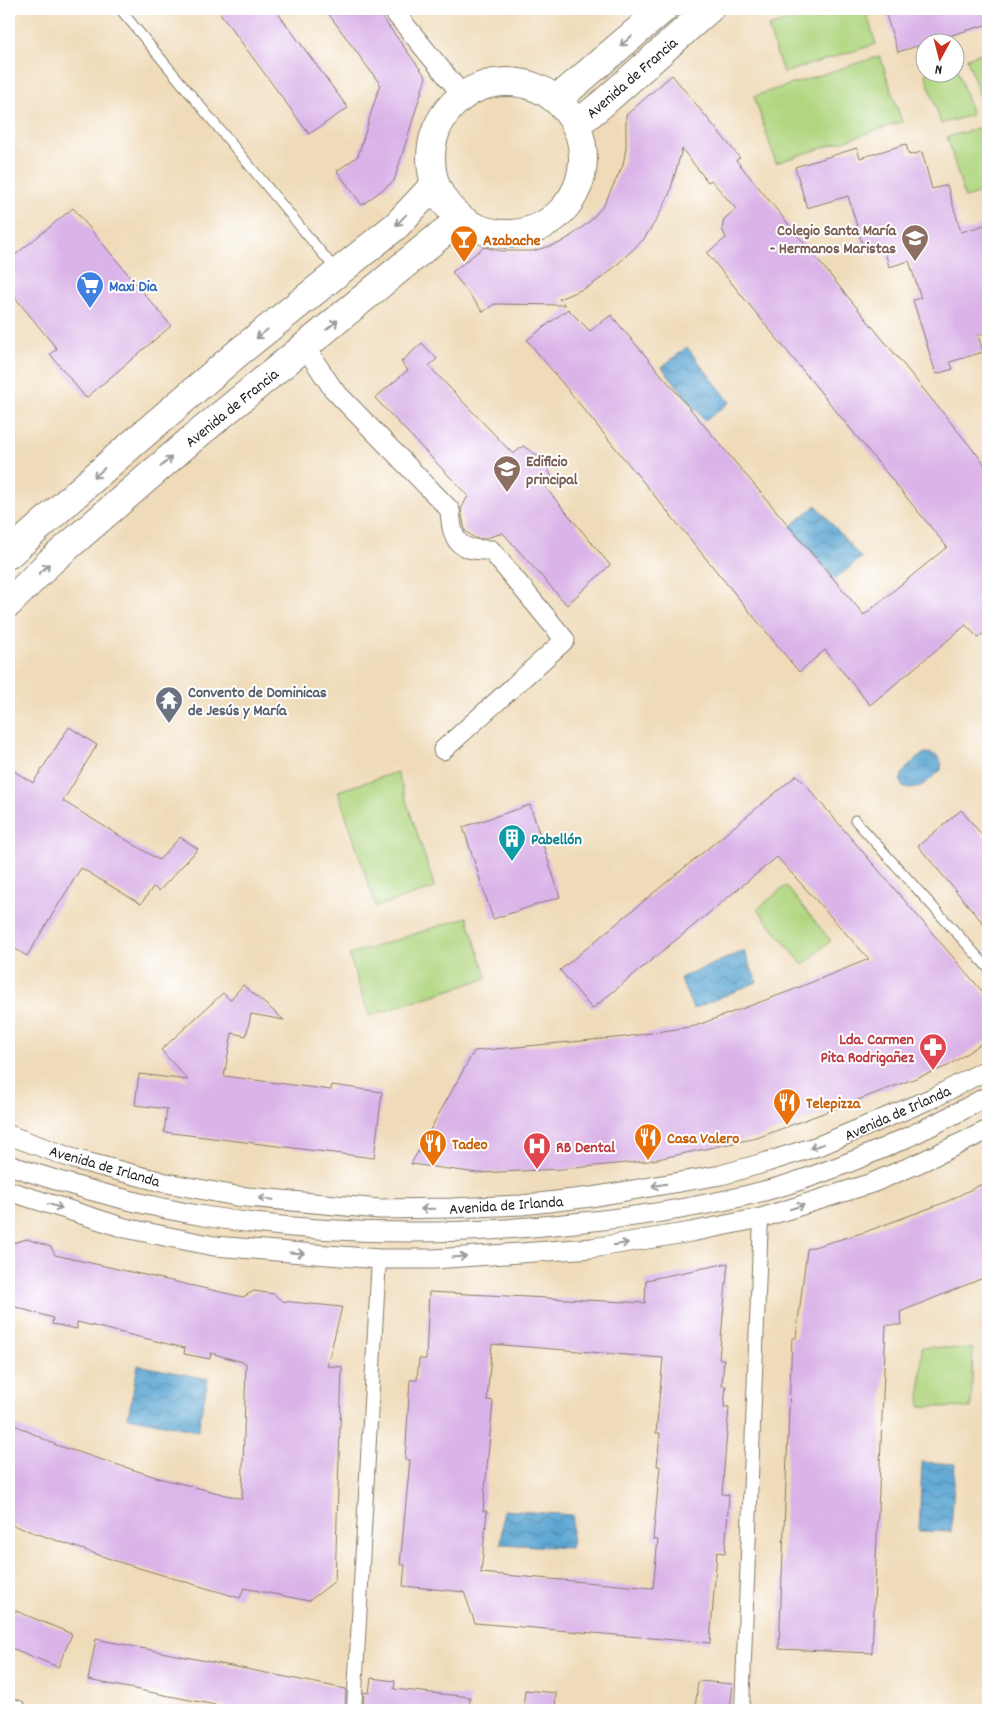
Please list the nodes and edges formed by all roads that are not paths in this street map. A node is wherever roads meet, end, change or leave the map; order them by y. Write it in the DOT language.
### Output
graph roads {
  1 [pos="120,9"];
  2 [pos="392,9"];
  3 [pos="663,9"];
  4 [pos="709,9"];
  5 [pos="463,96"];
  6 [pos="554,98"];
  7 [pos="576,125"];
  8 [pos="435,184"];
  9 [pos="460,219"];
  10 [pos="338,273"];
  11 [pos="305,347"];
  12 [pos="9,554"];
  13 [pos="9,603"];
  14 [pos="443,750"];
  15 [pos="854,820"];
  16 [pos="988,968"];
  17 [pos="988,1068"];
  18 [pos="988,1096"];
  19 [pos="988,1130"];
  20 [pos="9,1135"];
  21 [pos="9,1165"];
  22 [pos="9,1191"];
  23 [pos="761,1218"];
  24 [pos="379,1259"];
  25 [pos="9,1708"];
  26 [pos="17,1710"];
  27 [pos="354,1710"];
  28 [pos="742,1710"];
  1 -- 10 [label="lane"];
  2 -- 5 [label="street"];
  3 -- 6 [label="main road, Avenida de Francia, one-way"];
  4 -- 7 [label="main road, Avenida de Francia"];
  5 -- 6 [label="main road"];
  5 -- 8 [label="main road"];
  6 -- 7 [label="main road"];
  7 -- 9 [label="main road"];
  8 -- 9 [label="main road"];
  8 -- 10 [label="main road, one-way"];
  11 -- 9 [label="main road, Avenida de Francia, one-way"];
  10 -- 12 [label="main road, one-way"];
  13 -- 11 [label="main road, Avenida de Francia, one-way"];
  11 -- 14 [label="street"];
  15 -- 16 [label="lane"];
  17 -- 20 [label="street, Avenida de Irlanda, one-way"];
  18 -- 21 [label="street, Avenida de Irlanda"];
  23 -- 19 [label="street, one-way"];
  22 -- 24 [label="street, one-way"];
  24 -- 23 [label="street, one-way"];
  23 -- 28 [label="street"];
  24 -- 27 [label="street"];
  25 -- 26 [label="street"];
}
